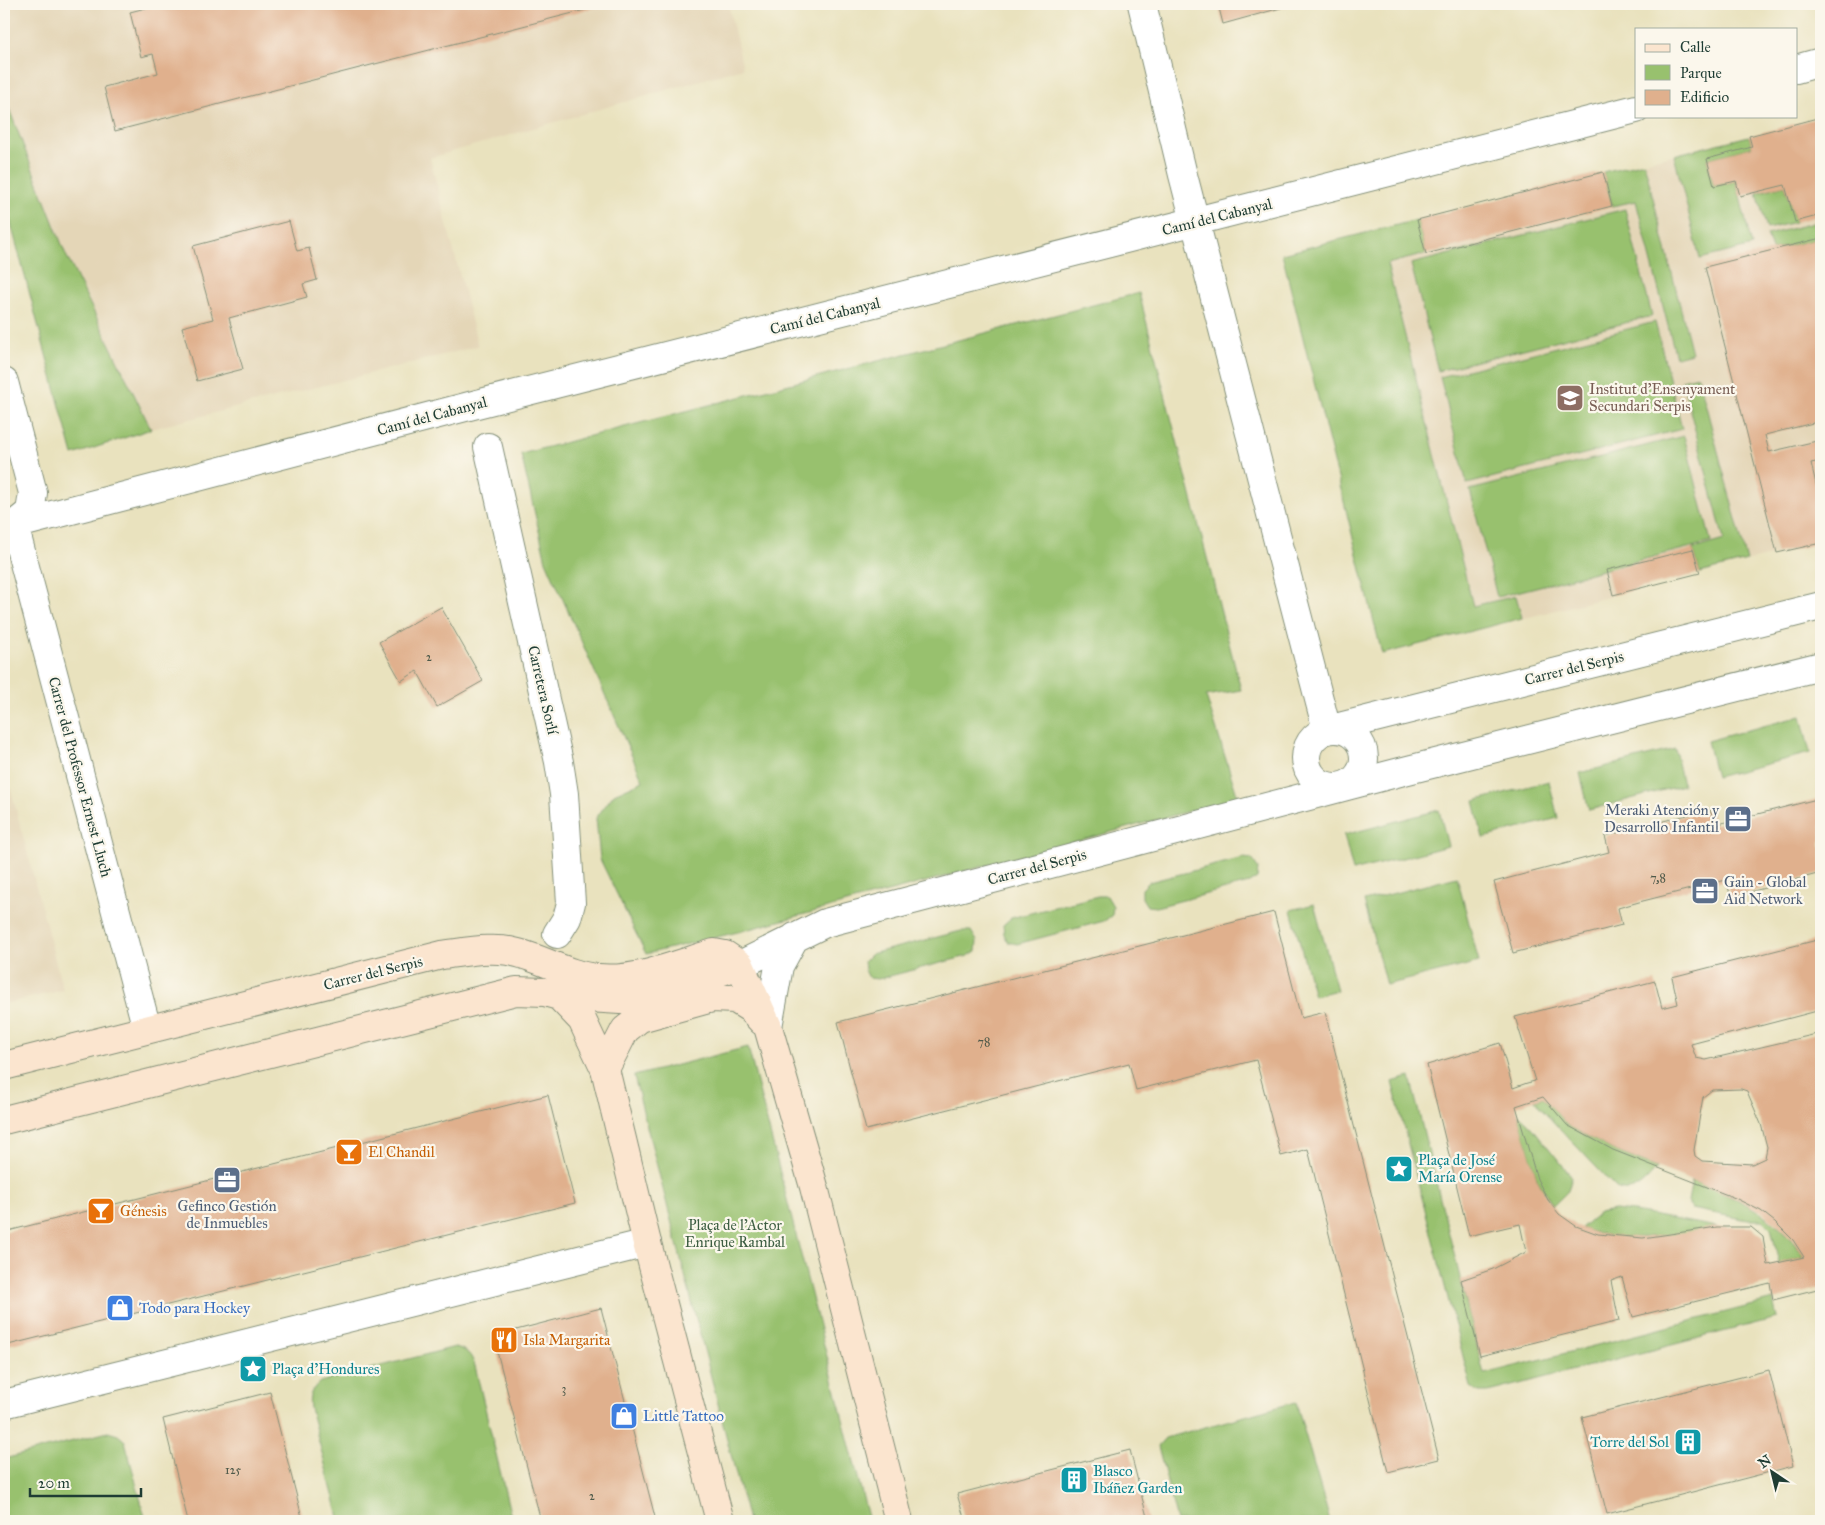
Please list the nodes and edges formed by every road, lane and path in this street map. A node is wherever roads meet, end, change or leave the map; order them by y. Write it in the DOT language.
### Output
graph roads {
  1 [pos="1142,4"];
  2 [pos="1821,62"];
  3 [pos="1798,68"];
  4 [pos="1635,109"];
  5 [pos="1195,222"];
  6 [pos="4,382"];
  7 [pos="488,447"];
  8 [pos="9,524"];
  9 [pos="1821,606"];
  10 [pos="1821,666"];
  11 [pos="1327,730"];
  12 [pos="1342,787"];
  13 [pos="557,934"];
  14 [pos="795,937"];
  15 [pos="740,966"];
  16 [pos="559,996"];
  17 [pos="768,1027"];
  18 [pos="147,1029"];
  19 [pos="4,1066"];
  20 [pos="605,1069"];
  21 [pos="4,1120"];
  22 [pos="647,1242"];
  23 [pos="4,1404"];
  24 [pos="720,1521"];
  25 [pos="899,1521"];
  1 -- 5 [label="street"];
  2 -- 3 [label="street"];
  4 -- 5 [label="street, Camí del Cabanyal"];
  5 -- 8 [label="street, Camí del Cabanyal"];
  5 -- 11 [label="street"];
  6 -- 8 [label="street"];
  7 -- 13 [label="street, Carretera Sorlí"];
  8 -- 18 [label="street, Carrer del Professor Ernest Lluch"];
  9 -- 11 [label="street, Carrer del Serpis"];
  10 -- 12 [label="street, Carrer del Serpis"];
  11 -- 12 [label="street, Carrer del Serpis"];
  11 -- 12 [label="street, Carrer del Serpis"];
  12 -- 14 [label="street, Carrer del Serpis"];
  14 -- 15 [label="street, Carrer del Serpis"];
  14 -- 17 [label="street"];
  15 -- 16 [label="street, Carrer del Serpis"];
  15 -- 17 [label="street"];
  15 -- 18 [label="street, Carrer del Serpis"];
  16 -- 20 [label="street"];
  16 -- 21 [label="street, Carrer del Serpis"];
  17 -- 20 [label="street"];
  17 -- 25 [label="street"];
  18 -- 19 [label="street, Carrer del Serpis"];
  20 -- 22 [label="street"];
  22 -- 23 [label="street"];
  22 -- 24 [label="street"];
}
